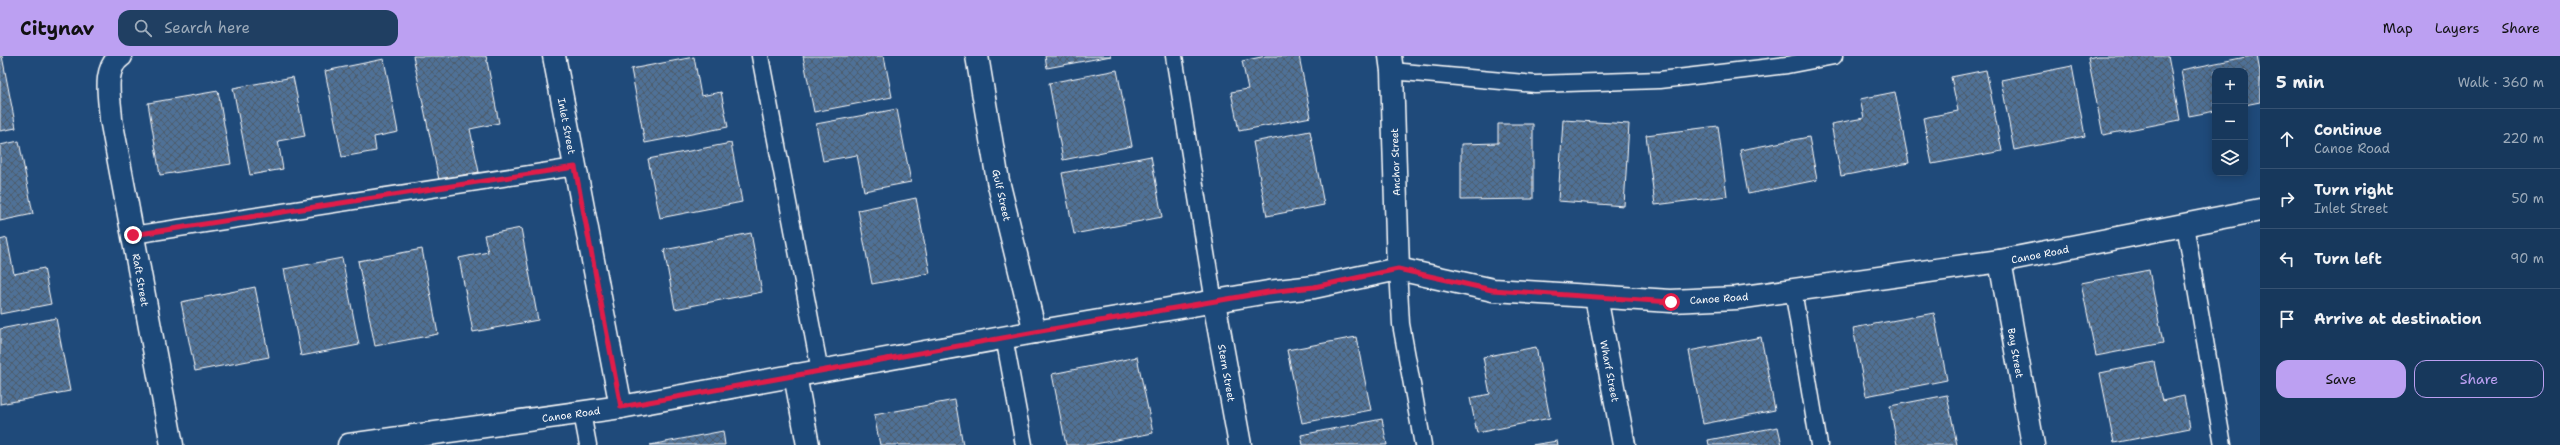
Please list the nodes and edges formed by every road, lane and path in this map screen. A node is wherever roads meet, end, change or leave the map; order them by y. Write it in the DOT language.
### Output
graph roads {
  1 [pos="554,56"];
  2 [pos="760,56"];
  3 [pos="977,56"];
  4 [pos="1174,56"];
  5 [pos="1834,56"];
  6 [pos="117,62"];
  7 [pos="1391,63"];
  8 [pos="575,167"];
  9 [pos="2260,210"];
  10 [pos="2185,225"];
  11 [pos="133,235"];
  12 [pos="2000,262"];
  13 [pos="1398,269"];
  14 [pos="1793,290"];
  15 [pos="1596,297"];
  16 [pos="1214,302"];
  17 [pos="1035,332"];
  18 [pos="1004,337"];
  19 [pos="820,371"];
  20 [pos="795,375"];
  21 [pos="621,407"];
  22 [pos="582,413"];
  23 [pos="373,444"];
  24 [pos="172,445"];
  25 [pos="349,445"];
  26 [pos="588,445"];
  27 [pos="808,445"];
  28 [pos="1024,445"];
  29 [pos="1240,445"];
  30 [pos="1423,445"];
  31 [pos="1624,445"];
  32 [pos="1819,445"];
  33 [pos="2033,445"];
  34 [pos="2223,445"];
  1 -- 8 [label="street, Inlet Street"];
  2 -- 19 [label="lane"];
  3 -- 17 [label="street, Gulf Street"];
  4 -- 16 [label="lane"];
  5 -- 7 [label="lane"];
  6 -- 11 [label="street, Raft Street"];
  7 -- 13 [label="street, Anchor Street"];
  8 -- 11 [label="lane"];
  8 -- 21 [label="street, Inlet Street"];
  9 -- 10 [label="street, Canoe Road"];
  10 -- 12 [label="street, Canoe Road"];
  10 -- 34 [label="lane"];
  11 -- 24 [label="street, Raft Street"];
  12 -- 14 [label="street, Canoe Road"];
  12 -- 33 [label="street, Bay Street"];
  13 -- 15 [label="street, Canoe Road"];
  13 -- 16 [label="street, Canoe Road"];
  13 -- 30 [label="lane"];
  14 -- 15 [label="street, Canoe Road"];
  14 -- 32 [label="lane"];
  15 -- 31 [label="street, Wharf Street"];
  16 -- 17 [label="street, Canoe Road"];
  16 -- 29 [label="street, Stern Street"];
  17 -- 18 [label="street, Canoe Road"];
  18 -- 19 [label="street, Canoe Road"];
  18 -- 28 [label="lane"];
  19 -- 20 [label="street, Canoe Road"];
  20 -- 21 [label="street, Canoe Road"];
  20 -- 27 [label="street"];
  21 -- 22 [label="street, Canoe Road"];
  22 -- 23 [label="street, Canoe Road"];
  22 -- 26 [label="lane"];
  23 -- 25 [label="street, Canoe Road"];
}
